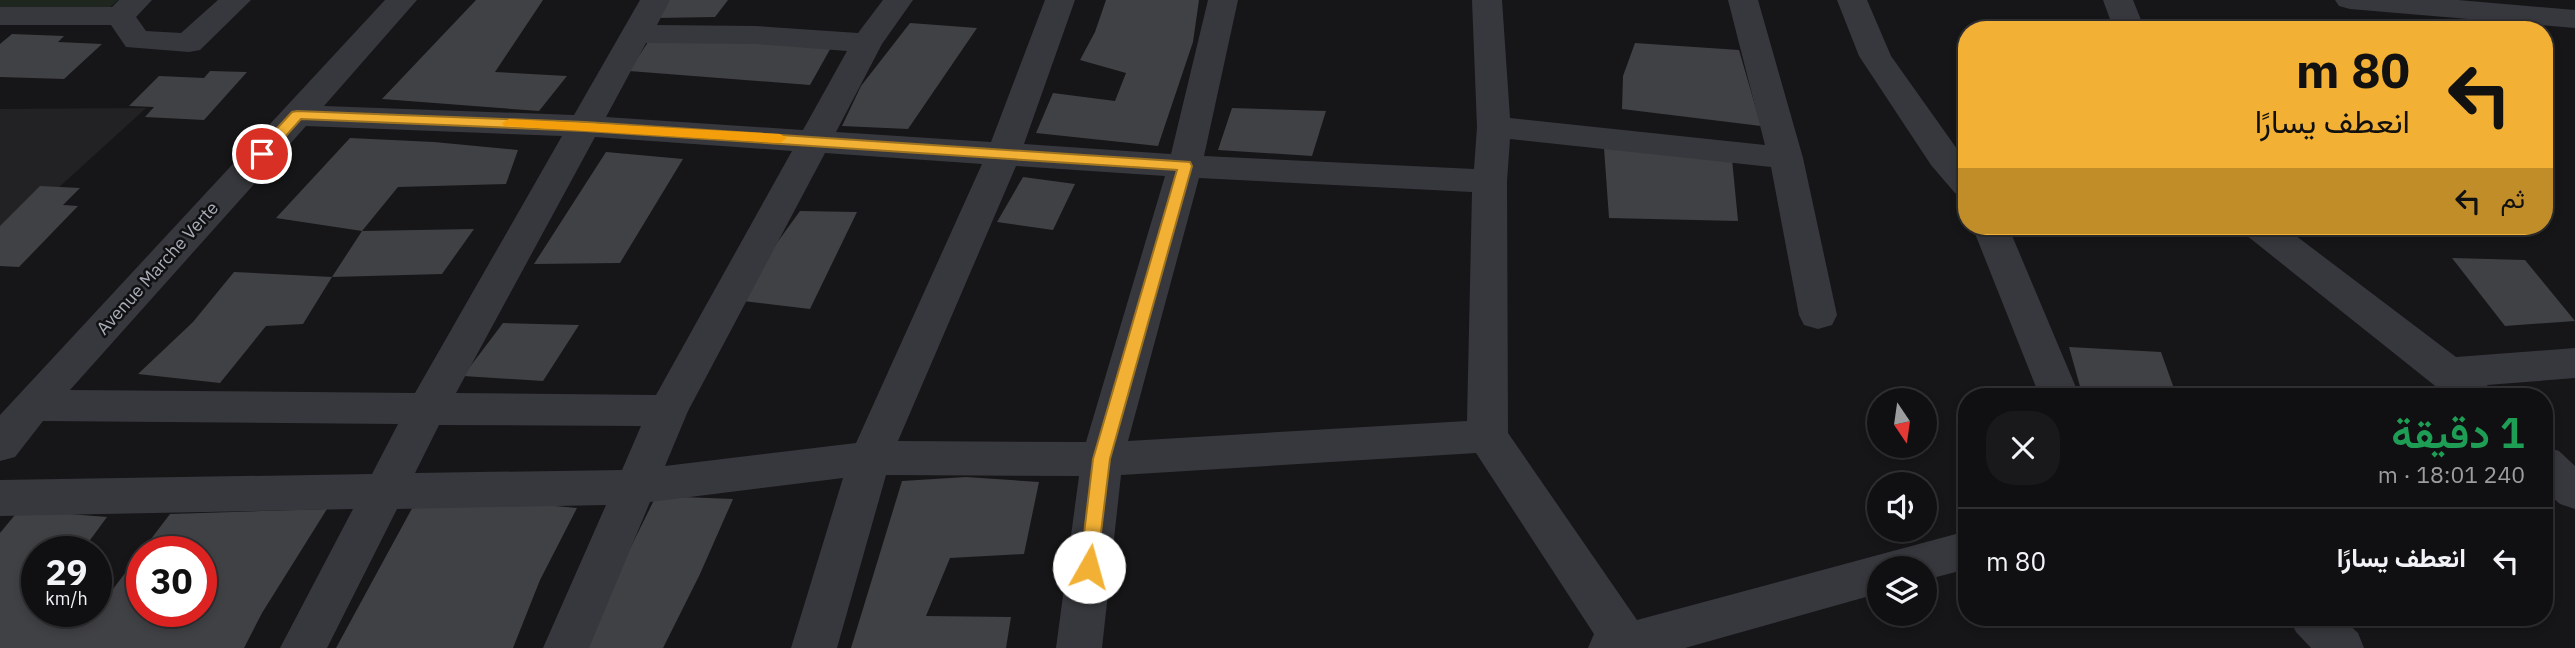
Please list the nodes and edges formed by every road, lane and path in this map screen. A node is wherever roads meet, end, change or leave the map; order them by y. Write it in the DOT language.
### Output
graph roads {
  1 [pos="236,0"];
  2 [pos="402,0"];
  3 [pos="655,0"];
  4 [pos="898,0"];
  5 [pos="1060,0"];
  6 [pos="1223,0"];
  7 [pos="1487,0"];
  8 [pos="1743,0"];
  9 [pos="1852,0"];
  10 [pos="2118,0"];
  11 [pos="2350,0"];
  12 [pos="129,8"];
  13 [pos="0,16"];
  14 [pos="2575,19"];
  15 [pos="2126,21"];
  16 [pos="636,34"];
  17 [pos="867,43"];
  18 [pos="297,115"];
  19 [pos="585,126"];
  20 [pos="1493,127"];
  21 [pos="814,141"];
  22 [pos="1004,153"];
  23 [pos="1786,158"];
  24 [pos="1185,166"];
  25 [pos="1958,175"];
  26 [pos="1490,181"];
  27 [pos="1994,235"];
  28 [pos="2270,235"];
  29 [pos="1818,315"];
  30 [pos="2575,363"];
  31 [pos="2461,385"];
  32 [pos="2056,388"];
  33 [pos="33,405"];
  34 [pos="428,407"];
  35 [pos="668,411"];
  36 [pos="1487,436"];
  37 [pos="0,445"];
  38 [pos="870,458"];
  39 [pos="1102,459"];
  40 [pos="2553,471"];
  41 [pos="636,486"];
  42 [pos="382,491"];
  43 [pos="2575,492"];
  44 [pos="0,498"];
  45 [pos="1958,552"];
  46 [pos="1937,558"];
  47 [pos="1867,577"];
  48 [pos="2320,626"];
  49 [pos="1622,646"];
  50 [pos="303,648"];
  51 [pos="566,648"];
  52 [pos="814,648"];
  53 [pos="1079,648"];
  54 [pos="2341,648"];
  1 -- 12 [label="street"];
  2 -- 18 [label="street, Avenue Marche Verte"];
  3 -- 16 [label="street"];
  4 -- 17 [label="street"];
  5 -- 22 [label="street"];
  6 -- 24 [label="street"];
  7 -- 20 [label="street"];
  8 -- 23 [label="street"];
  9 -- 25 [label="street"];
  10 -- 15 [label="street"];
  11 -- 14 [label="street"];
  12 -- 13 [label="street"];
  16 -- 17 [label="street"];
  16 -- 19 [label="street"];
  17 -- 21 [label="street"];
  18 -- 19 [label="street"];
  18 -- 33 [label="street, Avenue Marche Verte"];
  19 -- 21 [label="street"];
  19 -- 34 [label="street"];
  20 -- 23 [label="street"];
  20 -- 26 [label="street"];
  21 -- 22 [label="street"];
  21 -- 35 [label="street"];
  22 -- 24 [label="street"];
  22 -- 38 [label="street"];
  23 -- 29 [label="street"];
  24 -- 26 [label="street"];
  24 -- 39 [label="street"];
  26 -- 36 [label="street"];
  27 -- 32 [label="street"];
  28 -- 31 [label="street"];
  30 -- 31 [label="street"];
  33 -- 34 [label="street"];
  33 -- 37 [label="street, Avenue Marche Verte"];
  34 -- 35 [label="street"];
  34 -- 42 [label="street"];
  35 -- 41 [label="street"];
  36 -- 39 [label="street"];
  36 -- 49 [label="street"];
  38 -- 39 [label="street"];
  38 -- 41 [label="street"];
  38 -- 52 [label="street"];
  39 -- 53 [label="street"];
  40 -- 43 [label="street"];
  41 -- 42 [label="street"];
  41 -- 51 [label="street"];
  42 -- 44 [label="street"];
  42 -- 50 [label="street"];
  45 -- 46 [label="street"];
  47 -- 49 [label="street"];
  48 -- 54 [label="street"];
}
